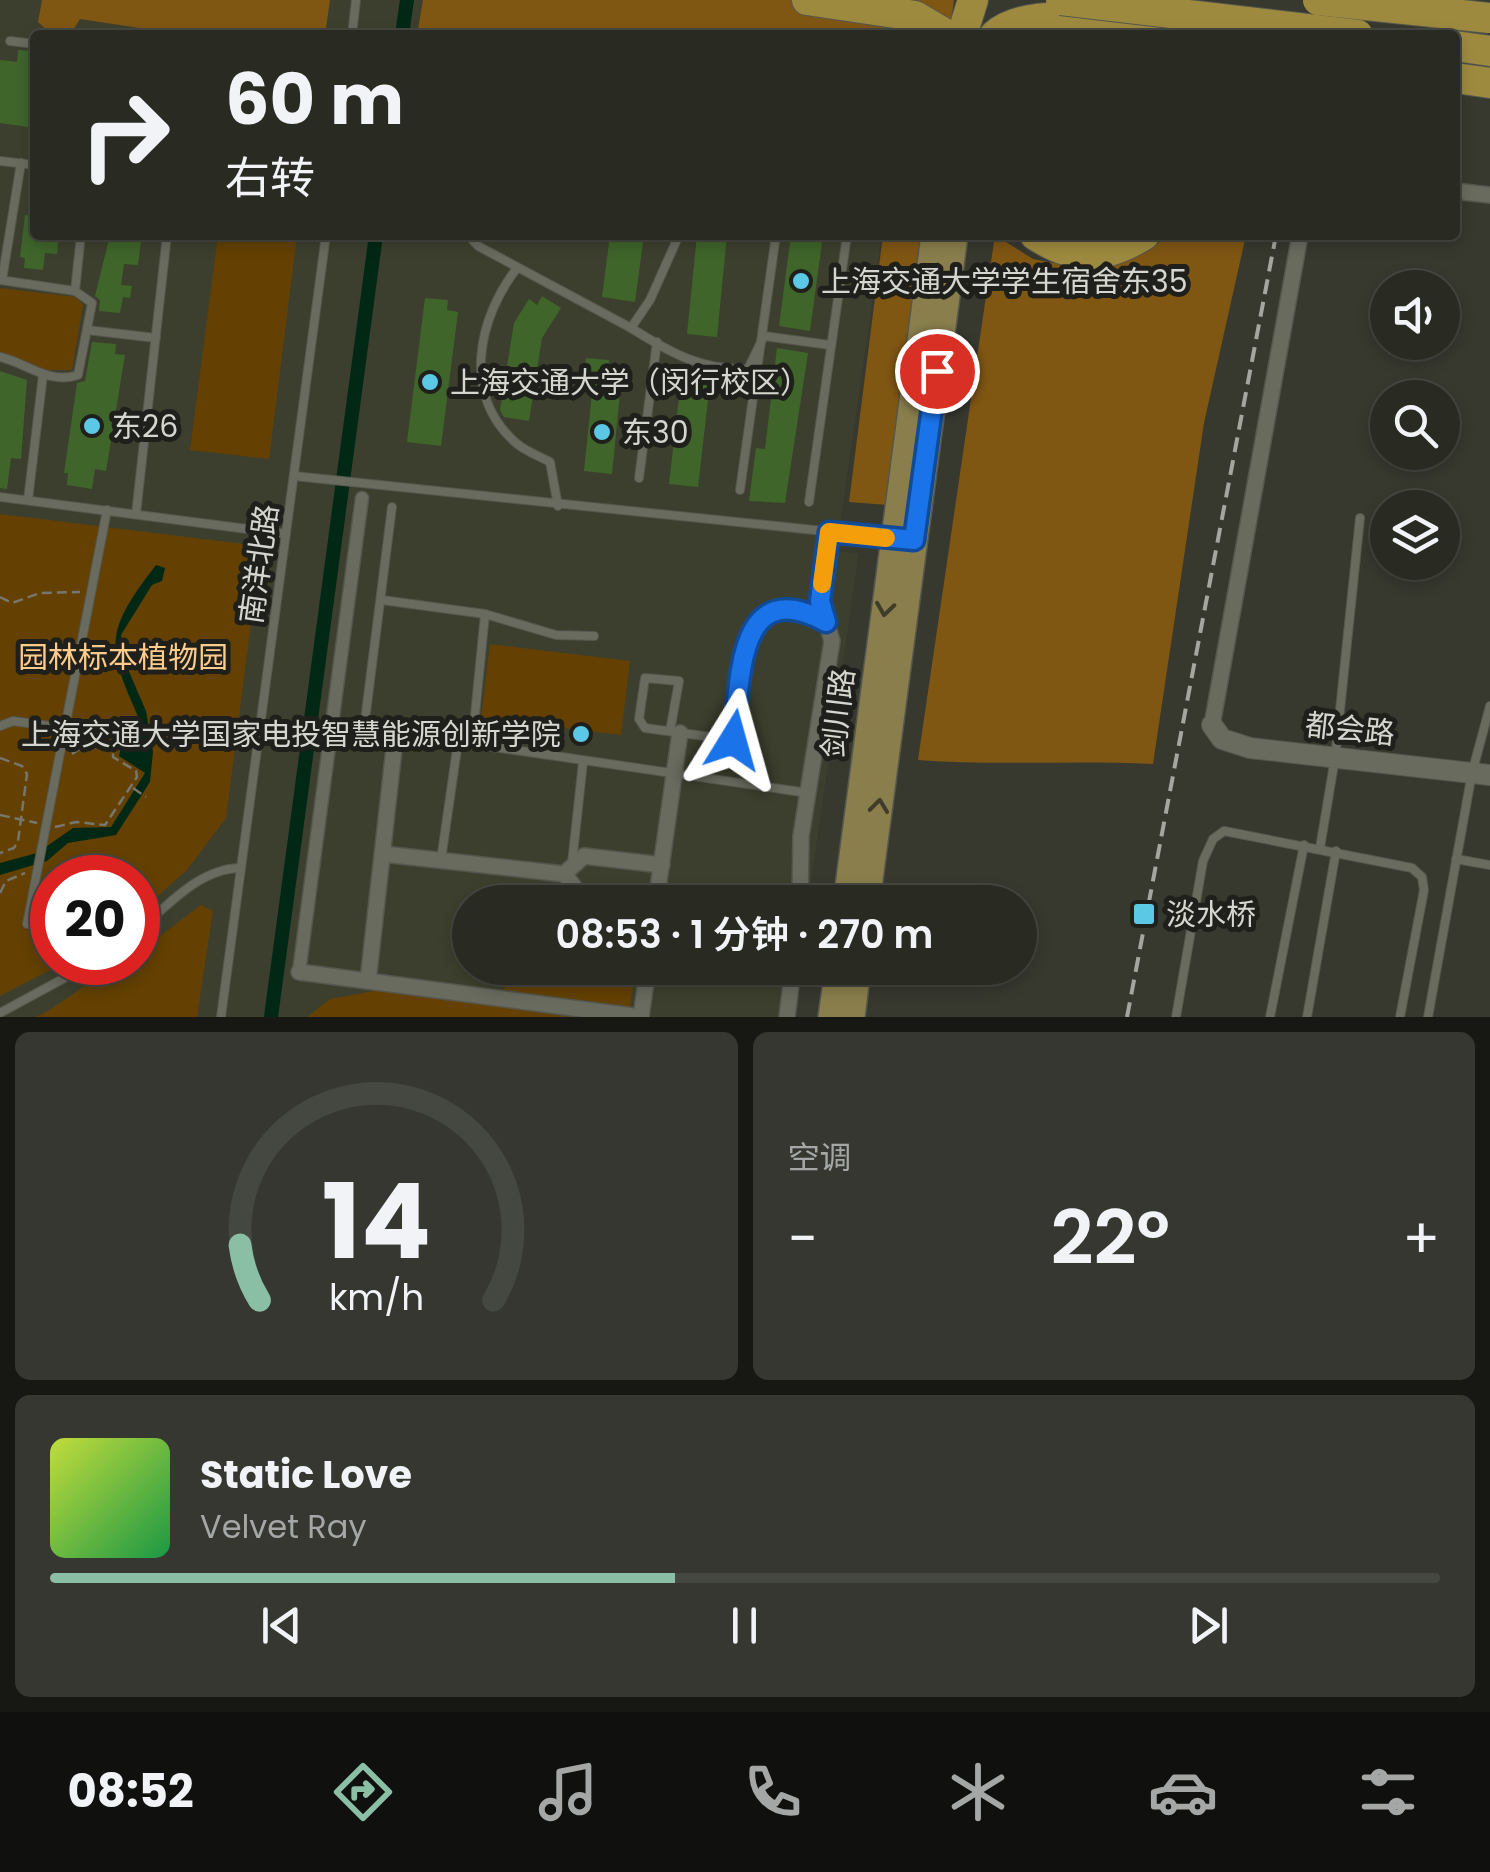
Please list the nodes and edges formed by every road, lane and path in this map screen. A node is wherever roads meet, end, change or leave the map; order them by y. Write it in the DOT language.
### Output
graph roads {
  1 [pos="356,0"];
  2 [pos="806,0"];
  3 [pos="975,0"];
  4 [pos="1061,0"];
  5 [pos="1107,0"];
  6 [pos="1318,0"];
  7 [pos="1337,0"];
  8 [pos="883,4"];
  9 [pos="1490,18"];
  10 [pos="353,30"];
  11 [pos="939,30"];
  12 [pos="963,30"];
  13 [pos="979,30"];
  14 [pos="1006,30"];
  15 [pos="1142,30"];
  16 [pos="1149,30"];
  17 [pos="1316,30"];
  18 [pos="1333,30"];
  19 [pos="10,41"];
  20 [pos="30,43"];
  21 [pos="1460,47"];
  22 [pos="1490,50"];
  23 [pos="1460,79"];
  24 [pos="1490,83"];
  25 [pos="0,161"];
  26 [pos="20,163"];
  27 [pos="30,164"];
  28 [pos="1460,191"];
  29 [pos="1490,194"];
  30 [pos="80,240"];
  31 [pos="166,240"];
  32 [pos="325,240"];
  33 [pos="473,240"];
  34 [pos="677,240"];
  35 [pos="775,240"];
  36 [pos="846,240"];
  37 [pos="934,240"];
  38 [pos="954,240"];
  39 [pos="1044,240"];
  40 [pos="1134,240"];
  41 [pos="1299,240"];
  42 [pos="517,268"];
  43 [pos="1,280"];
  44 [pos="75,291"];
  45 [pos="631,328"];
  46 [pos="86,330"];
  47 [pos="764,336"];
  48 [pos="156,338"];
  49 [pos="656,342"];
  50 [pos="830,345"];
  51 [pos="0,357"];
  52 [pos="43,375"];
  53 [pos="294,476"];
  54 [pos="639,478"];
  55 [pos="740,490"];
  56 [pos="0,497"];
  57 [pos="362,498"];
  58 [pos="28,500"];
  59 [pos="808,502"];
  60 [pos="558,506"];
  61 [pos="392,507"];
  62 [pos="106,510"];
  63 [pos="136,514"];
  64 [pos="1360,518"];
  65 [pos="829,532"];
  66 [pos="286,534"];
  67 [pos="905,540"];
  68 [pos="91,590"];
  69 [pos="0,597"];
  70 [pos="382,600"];
  71 [pos="486,614"];
  72 [pos="826,622"];
  73 [pos="594,636"];
  74 [pos="1490,706"];
  75 [pos="1212,725"];
  76 [pos="0,726"];
  77 [pos="64,728"];
  78 [pos="396,731"];
  79 [pos="675,732"];
  80 [pos="458,742"];
  81 [pos="472,745"];
  82 [pos="84,746"];
  83 [pos="59,752"];
  84 [pos="0,758"];
  85 [pos="1335,758"];
  86 [pos="583,762"];
  87 [pos="1481,774"];
  88 [pos="674,776"];
  89 [pos="132,787"];
  90 [pos="808,793"];
  91 [pos="146,797"];
  92 [pos="0,814"];
  93 [pos="21,818"];
  94 [pos="46,826"];
  95 [pos="1304,845"];
  96 [pos="1320,848"];
  97 [pos="1336,851"];
  98 [pos="0,853"];
  99 [pos="383,854"];
  100 [pos="40,855"];
  101 [pos="1456,859"];
  102 [pos="441,860"];
  103 [pos="662,864"];
  104 [pos="1490,865"];
  105 [pos="241,868"];
  106 [pos="568,868"];
  107 [pos="30,871"];
  108 [pos="576,885"];
  109 [pos="659,885"];
  110 [pos="800,885"];
  111 [pos="849,885"];
  112 [pos="869,885"];
  113 [pos="0,893"];
  114 [pos="30,908"];
  115 [pos="160,912"];
  116 [pos="27,924"];
  117 [pos="300,972"];
  118 [pos="368,981"];
  119 [pos="52,985"];
  120 [pos="646,985"];
  121 [pos="791,985"];
  122 [pos="836,985"];
  123 [pos="856,985"];
  124 [pos="0,1013"];
  125 [pos="221,1017"];
  126 [pos="641,1017"];
  127 [pos="787,1017"];
  128 [pos="831,1017"];
  129 [pos="852,1017"];
  130 [pos="1176,1017"];
  131 [pos="1270,1017"];
  132 [pos="1307,1017"];
  133 [pos="1400,1017"];
  134 [pos="1428,1017"];
  1 -- 10 [label="lane"];
  2 -- 8 [label="highway"];
  3 -- 12 [label="highway"];
  3 -- 13 [label="highway"];
  4 -- 17 [label="highway, bridge"];
  5 -- 16 [label="highway"];
  6 -- 9 [label="highway, bridge"];
  7 -- 18 [label="street"];
  8 -- 11 [label="highway"];
  14 -- 15 [label="highway"];
  19 -- 20 [label="lane"];
  21 -- 22 [label="highway"];
  23 -- 24 [label="highway"];
  25 -- 26 [label="lane"];
  26 -- 27 [label="lane"];
  26 -- 43 [label="lane"];
  28 -- 29 [label="street"];
  30 -- 44 [label="lane"];
  31 -- 48 [label="lane"];
  32 -- 53 [label="lane, 南洋北路"];
  33 -- 42 [label="lane"];
  34 -- 45 [label="lane"];
  35 -- 47 [label="lane"];
  36 -- 50 [label="lane"];
  37 -- 67 [label="main road, 剑川路"];
  38 -- 67 [label="main road, 剑川路"];
  39 -- 40 [label="highway"];
  41 -- 75 [label="street"];
  42 -- 45 [label="lane"];
  42 -- 60 [label="lane"];
  43 -- 44 [label="lane"];
  44 -- 46 [label="lane"];
  45 -- 49 [label="lane"];
  46 -- 48 [label="lane"];
  46 -- 52 [label="lane"];
  47 -- 49 [label="lane"];
  47 -- 50 [label="lane"];
  47 -- 55 [label="lane"];
  48 -- 63 [label="lane"];
  49 -- 54 [label="lane"];
  50 -- 59 [label="lane"];
  51 -- 52 [label="lane"];
  52 -- 58 [label="lane"];
  53 -- 60 [label="lane"];
  53 -- 66 [label="lane, 南洋北路"];
  56 -- 58 [label="lane"];
  57 -- 117 [label="street"];
  58 -- 62 [label="lane"];
  60 -- 65 [label="lane"];
  61 -- 70 [label="lane"];
  62 -- 63 [label="lane"];
  62 -- 68 [label="lane"];
  63 -- 66 [label="lane"];
  64 -- 85 [label="lane"];
  65 -- 67 [label="lane"];
  65 -- 72 [label="street"];
  66 -- 105 [label="lane, 南洋北路"];
  67 -- 111 [label="main road, 剑川路, one-way"];
  112 -- 67 [label="main road, 剑川路, one-way"];
  68 -- 69 [label="path"];
  68 -- 77 [label="lane"];
  70 -- 71 [label="lane"];
  70 -- 78 [label="lane"];
  71 -- 73 [label="lane"];
  71 -- 81 [label="lane"];
  72 -- 79 [label="lane"];
  72 -- 90 [label="street"];
  74 -- 87 [label="lane"];
  75 -- 85 [label="street, 都会路"];
  76 -- 77 [label="lane"];
  77 -- 82 [label="path"];
  77 -- 83 [label="lane"];
  78 -- 80 [label="lane"];
  78 -- 99 [label="street"];
  79 -- 79 [label="lane"];
  79 -- 88 [label="street"];
  80 -- 81 [label="lane"];
  80 -- 102 [label="lane"];
  81 -- 86 [label="lane"];
  82 -- 83 [label="path"];
  82 -- 89 [label="path"];
  83 -- 94 [label="lane"];
  84 -- 93 [label="path"];
  85 -- 87 [label="street, 都会路"];
  85 -- 96 [label="lane"];
  86 -- 88 [label="lane"];
  86 -- 106 [label="lane"];
  87 -- 101 [label="lane"];
  88 -- 90 [label="lane"];
  88 -- 103 [label="street"];
  89 -- 91 [label="path"];
  89 -- 94 [label="path"];
  90 -- 110 [label="street"];
  92 -- 93 [label="path"];
  93 -- 94 [label="path"];
  93 -- 98 [label="path"];
  94 -- 100 [label="lane"];
  95 -- 96 [label="lane"];
  95 -- 130 [label="lane"];
  95 -- 131 [label="lane"];
  96 -- 97 [label="lane"];
  97 -- 132 [label="lane"];
  97 -- 133 [label="lane"];
  99 -- 102 [label="street"];
  99 -- 118 [label="street"];
  101 -- 104 [label="lane"];
  101 -- 134 [label="lane"];
  102 -- 106 [label="street"];
  103 -- 106 [label="street"];
  103 -- 109 [label="street"];
  105 -- 115 [label="lane"];
  105 -- 125 [label="lane, 南洋北路"];
  106 -- 108 [label="street"];
  107 -- 113 [label="path"];
  114 -- 116 [label="lane"];
  117 -- 118 [label="street"];
  118 -- 126 [label="street"];
  119 -- 124 [label="lane"];
  120 -- 126 [label="street"];
  121 -- 127 [label="street"];
  122 -- 128 [label="main road"];
  123 -- 129 [label="main road"];
}
